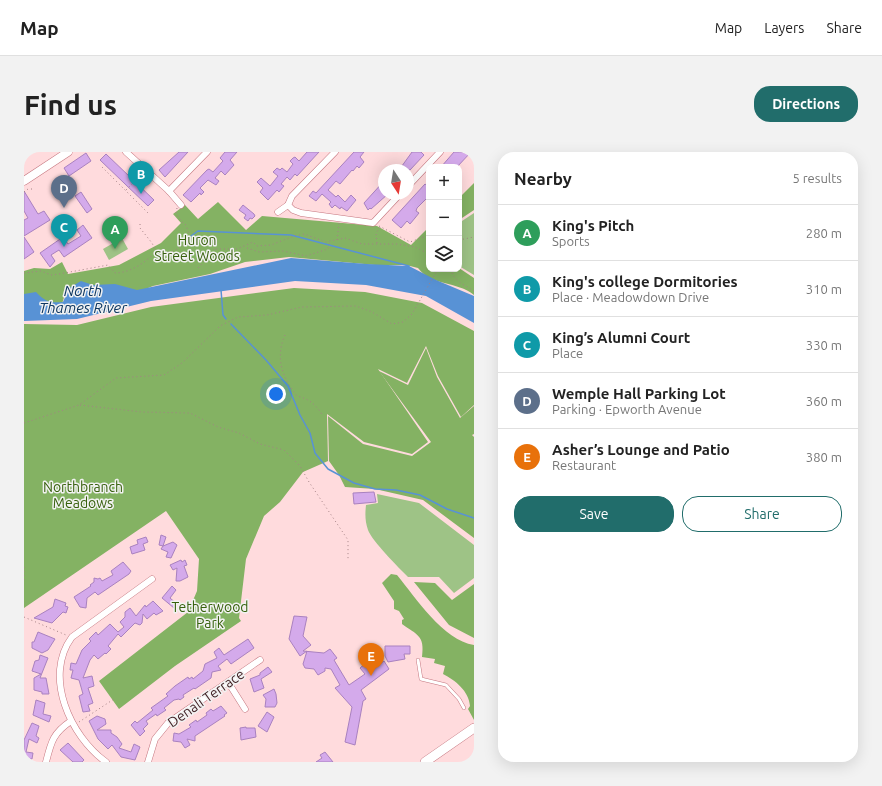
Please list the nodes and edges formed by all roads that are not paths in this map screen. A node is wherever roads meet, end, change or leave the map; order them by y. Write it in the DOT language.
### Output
graph roads {
  1 [pos="68,152"];
  2 [pos="126,152"];
  3 [pos="206,152"];
  4 [pos="335,152"];
  5 [pos="440,152"];
  6 [pos="414,180"];
  7 [pos="24,181"];
  8 [pos="169,191"];
  9 [pos="394,200"];
  10 [pos="181,205"];
  11 [pos="288,205"];
  12 [pos="278,212"];
  13 [pos="152,579"];
  14 [pos="260,660"];
  15 [pos="418,660"];
  16 [pos="228,682"];
  17 [pos="464,708"];
  18 [pos="245,709"];
  19 [pos="72,724"];
  20 [pos="474,728"];
  21 [pos="46,762"];
  22 [pos="106,762"];
  23 [pos="148,762"];
  24 [pos="424,762"];
  1 -- 7 [label="street"];
  2 -- 8 [label="street"];
  3 -- 8 [label="street"];
  4 -- 11 [label="street"];
  5 -- 6 [label="street"];
  8 -- 10 [label="street"];
  9 -- 11 [label="street"];
  11 -- 12 [label="street"];
  13 -- 19 [label="street"];
  14 -- 16 [label="street, Denali Terrace"];
  15 -- 17 [label="lane"];
  16 -- 18 [label="street"];
  16 -- 23 [label="street, Denali Terrace"];
  19 -- 21 [label="street"];
  19 -- 22 [label="street"];
  20 -- 24 [label="main road"];
}
